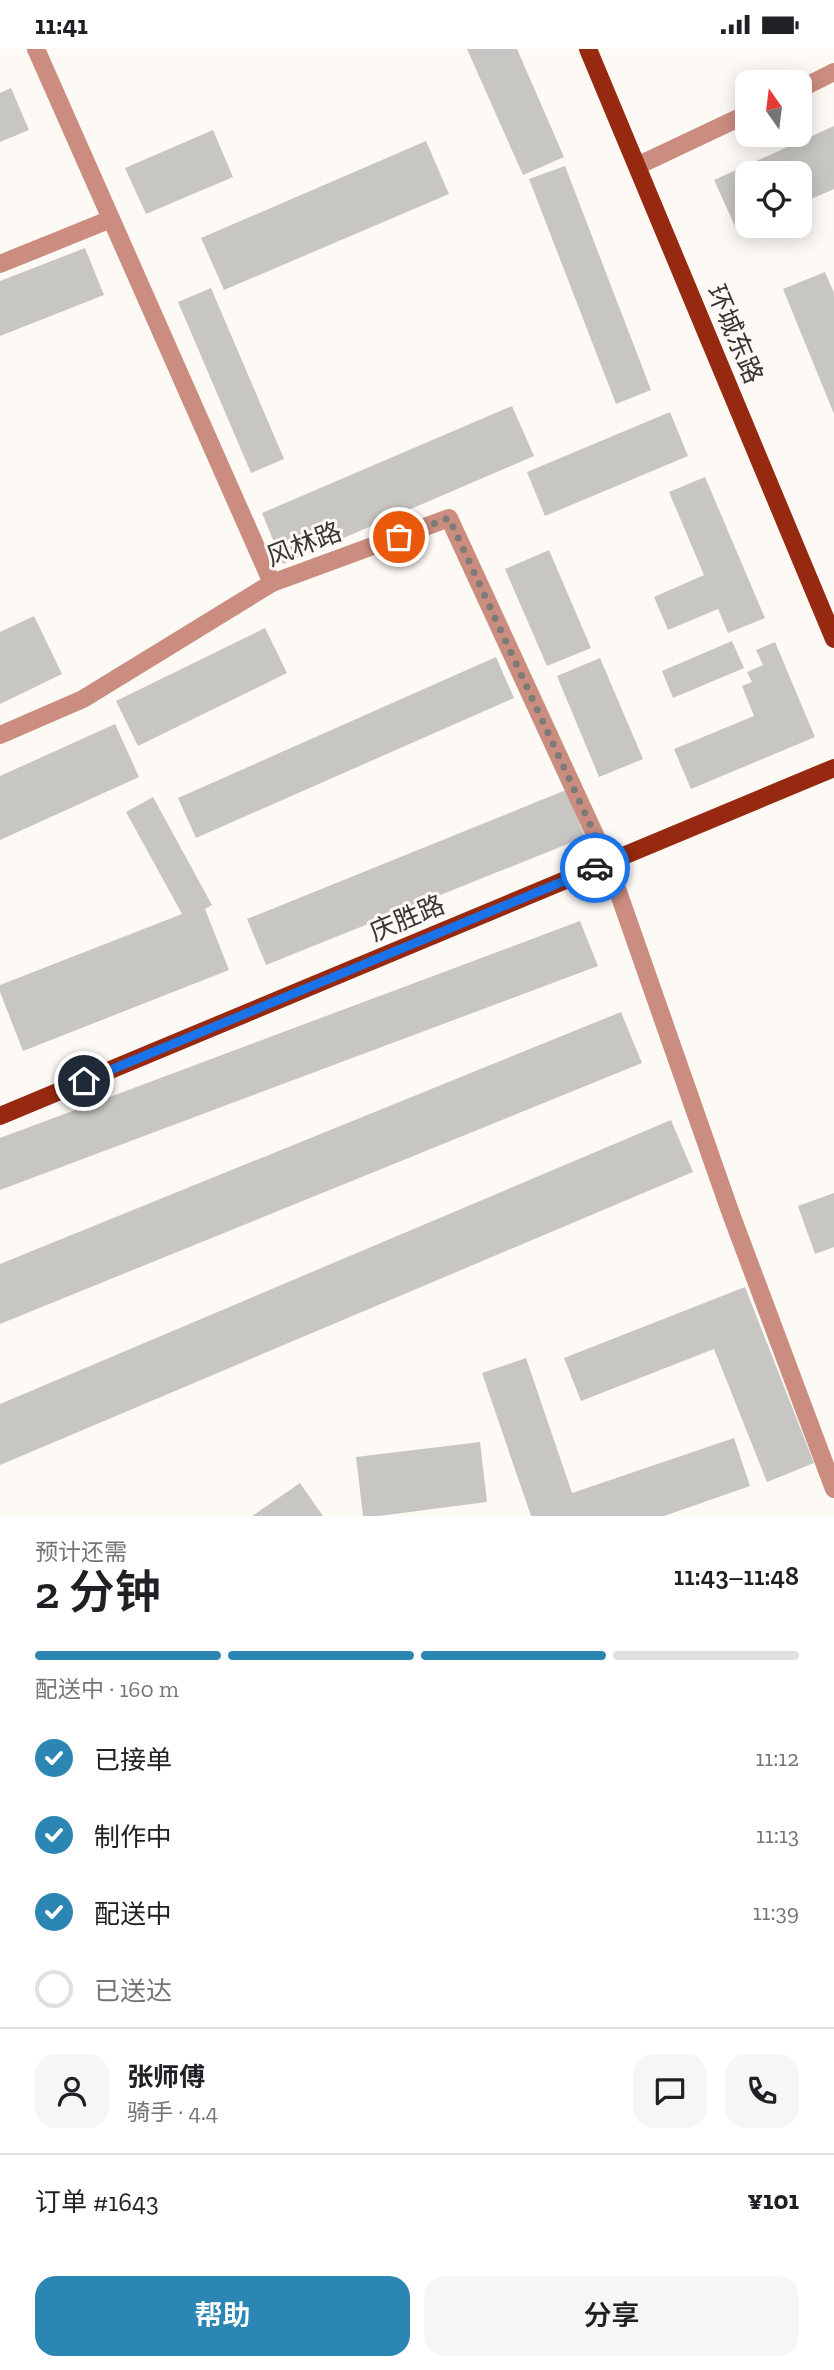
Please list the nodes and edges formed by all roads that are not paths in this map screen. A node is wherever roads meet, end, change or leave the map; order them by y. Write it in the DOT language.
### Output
graph roads {
  1 [pos="36,49"];
  2 [pos="588,49"];
  3 [pos="834,72"];
  4 [pos="812,83"];
  5 [pos="735,120"];
  6 [pos="637,166"];
  7 [pos="111,219"];
  8 [pos="0,264"];
  9 [pos="272,583"];
  10 [pos="834,639"];
  11 [pos="0,736"];
  12 [pos="834,768"];
  13 [pos="608,863"];
  14 [pos="0,1116"];
  15 [pos="834,1489"];
  1 -- 7 [label="street"];
  2 -- 6 [label="main road, 环城东路"];
  3 -- 4 [label="street"];
  5 -- 6 [label="street"];
  6 -- 10 [label="main road, 环城东路"];
  7 -- 8 [label="street"];
  7 -- 9 [label="street"];
  9 -- 11 [label="street, 风林路"];
  9 -- 13 [label="street, 风林路"];
  12 -- 13 [label="main road, 庆胜路"];
  13 -- 14 [label="main road, 庆胜路"];
  13 -- 15 [label="street"];
}
